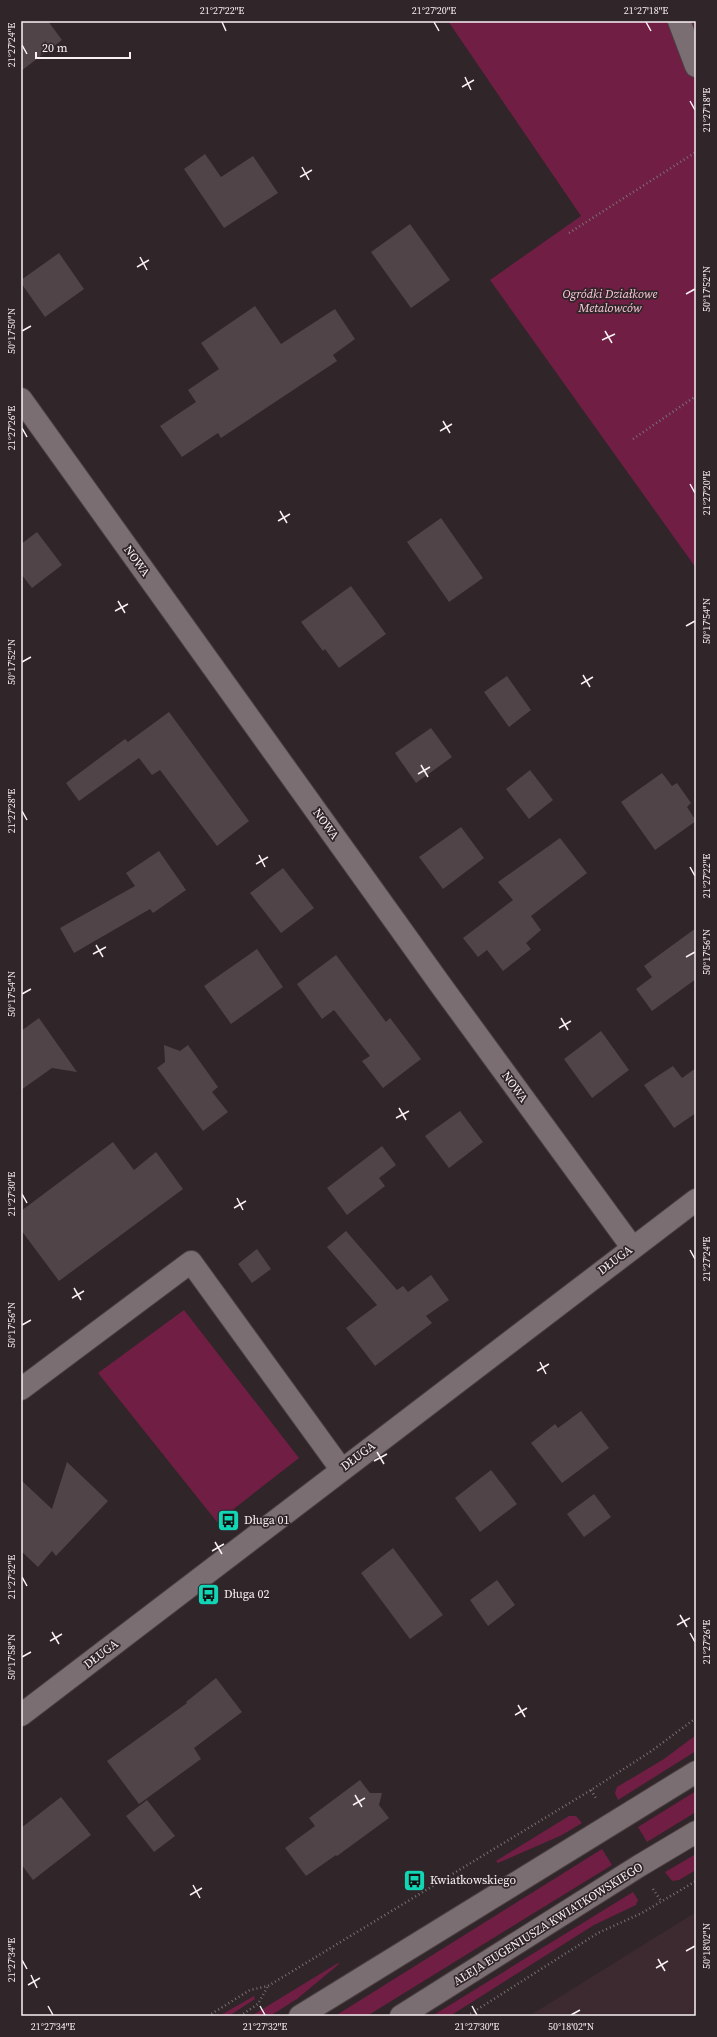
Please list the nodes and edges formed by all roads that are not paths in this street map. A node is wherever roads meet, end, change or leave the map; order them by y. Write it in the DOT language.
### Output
graph roads {
  1 [pos="679,21"];
  2 [pos="696,66"];
  3 [pos="21,399"];
  4 [pos="696,1200"];
  5 [pos="632,1247"];
  6 [pos="21,1389"];
  7 [pos="341,1469"];
  8 [pos="21,1715"];
  9 [pos="696,1772"];
  10 [pos="696,1832"];
  11 [pos="696,1841"];
  12 [pos="665,1852"];
  13 [pos="300,2016"];
  14 [pos="401,2016"];
  1 -- 2 [label="street"];
  3 -- 5 [label="street, NOWA"];
  4 -- 5 [label="street, DŁUGA"];
  5 -- 7 [label="street, DŁUGA"];
  6 -- 7 [label="street"];
  7 -- 8 [label="street, DŁUGA"];
  9 -- 13 [label="street"];
  10 -- 12 [label="street, ALEJA EUGENIUSZA KWIATKOWSKIEGO"];
  11 -- 12 [label="street"];
  12 -- 14 [label="street, ALEJA EUGENIUSZA KWIATKOWSKIEGO"];
}
